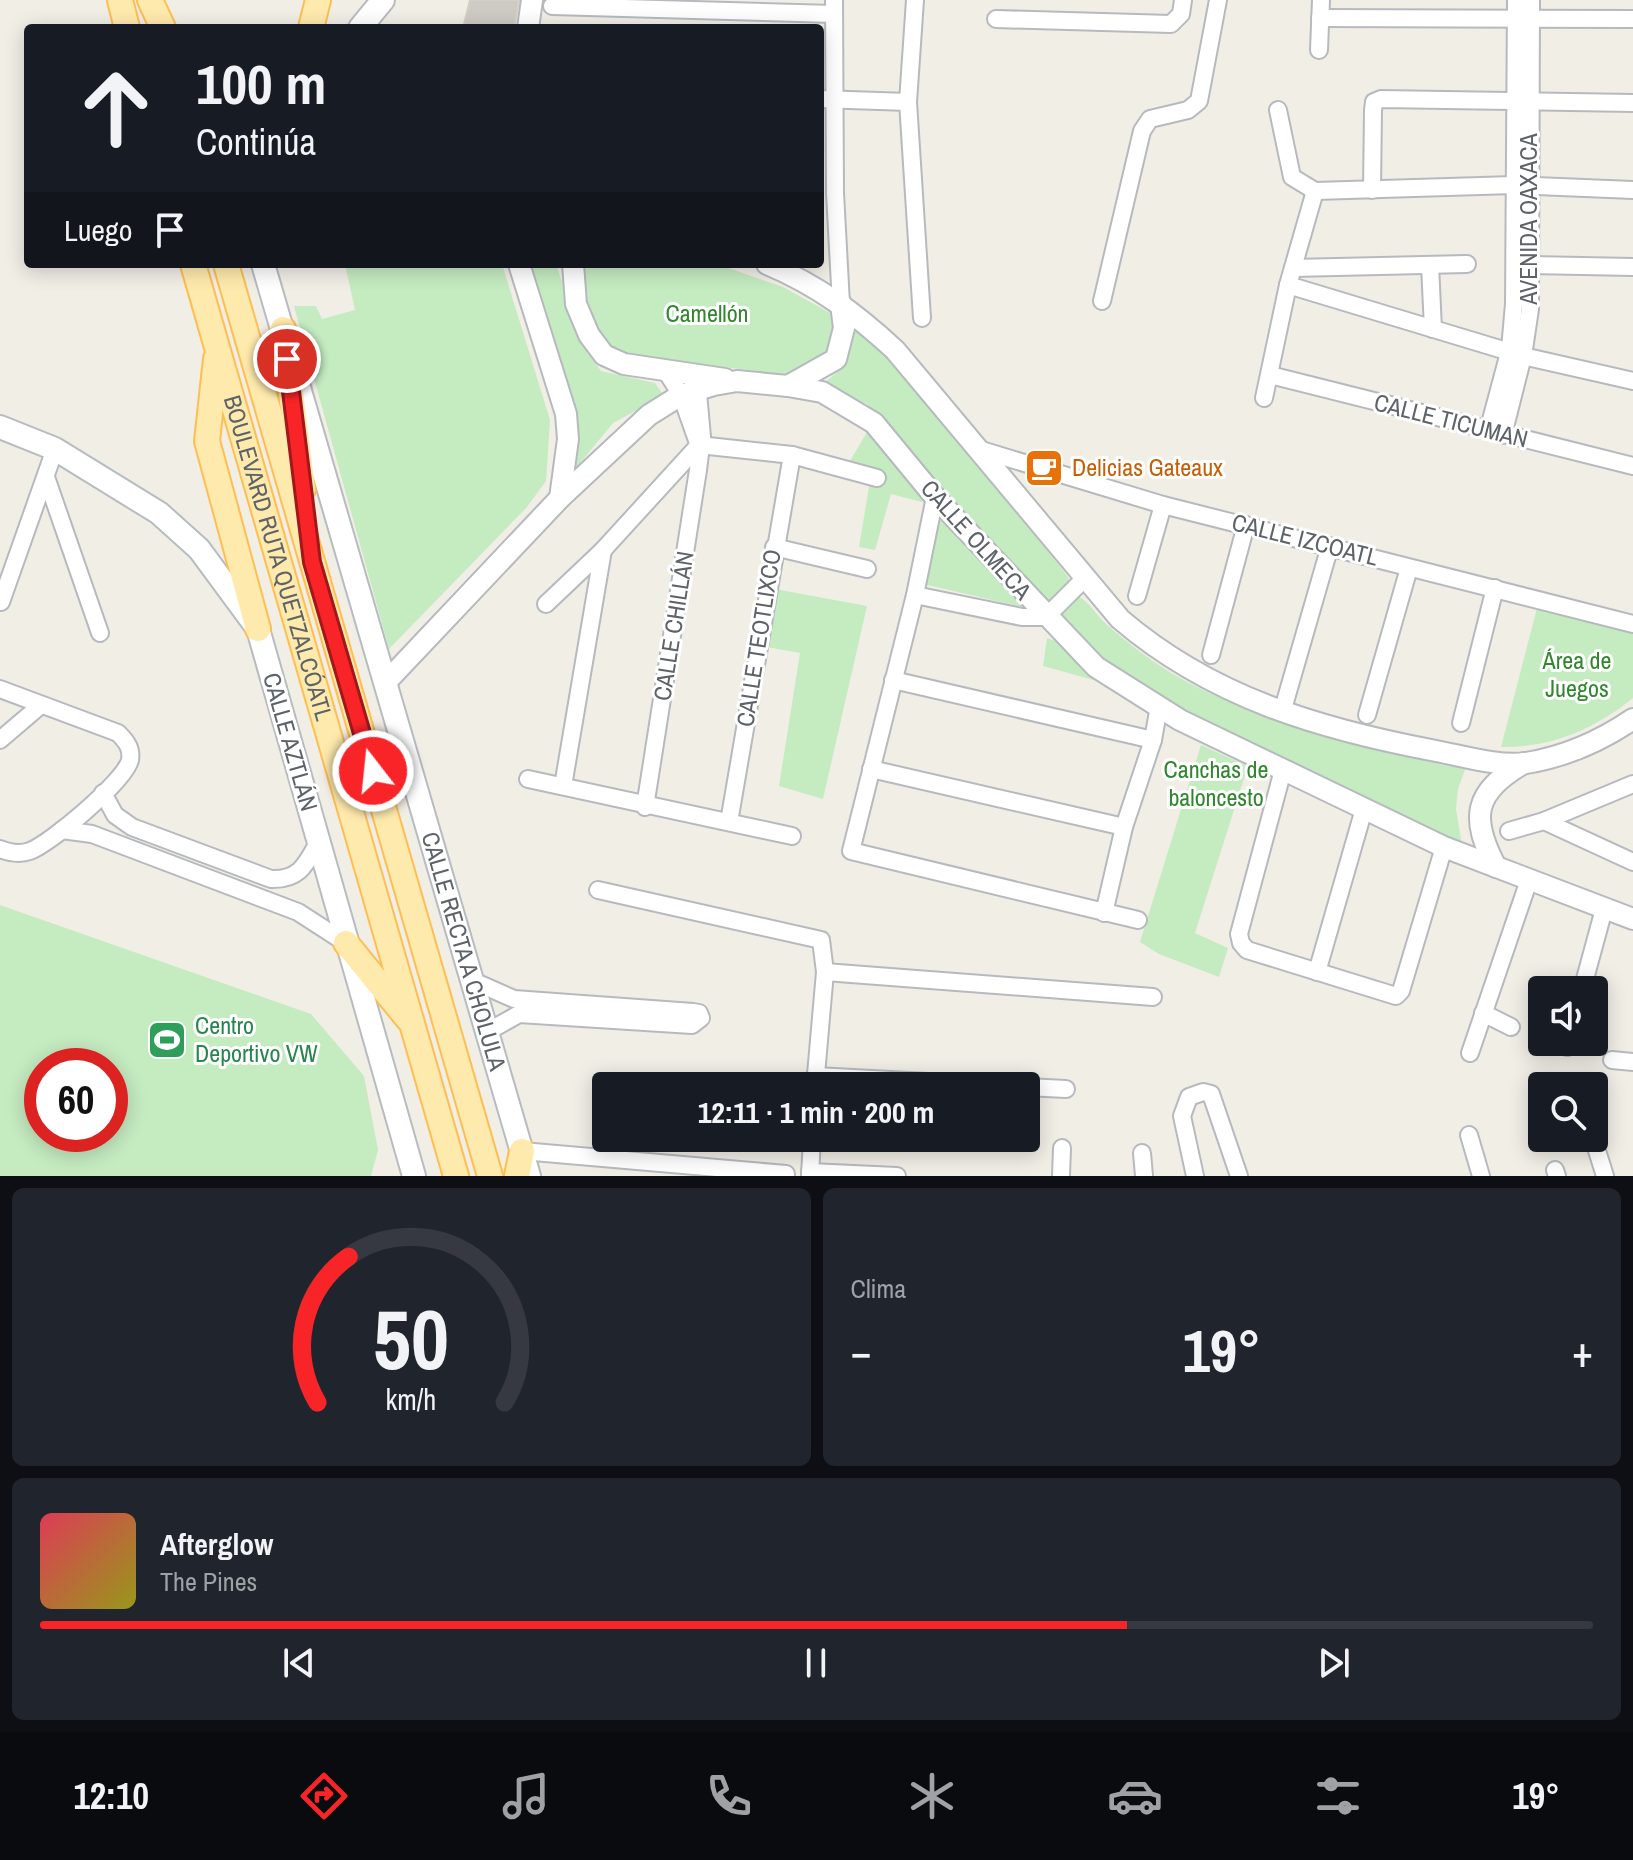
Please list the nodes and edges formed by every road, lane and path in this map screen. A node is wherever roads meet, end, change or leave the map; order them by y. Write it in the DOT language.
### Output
graph roads {
  1 [pos="120,0"];
  2 [pos="150,0"];
  3 [pos="318,0"];
  4 [pos="383,0"];
  5 [pos="532,0"];
  6 [pos="915,0"];
  7 [pos="924,0"];
  8 [pos="1183,0"];
  9 [pos="1218,0"];
  10 [pos="1321,0"];
  11 [pos="1516,0"];
  12 [pos="1531,0"];
  13 [pos="552,6"];
  14 [pos="834,7"];
  15 [pos="1320,18"];
  16 [pos="996,19"];
  17 [pos="1523,19"];
  18 [pos="1633,19"];
  19 [pos="915,23"];
  20 [pos="126,24"];
  21 [pos="159,24"];
  22 [pos="312,24"];
  23 [pos="363,24"];
  24 [pos="529,24"];
  25 [pos="1319,50"];
  26 [pos="827,99"];
  27 [pos="908,102"];
  28 [pos="1522,103"];
  29 [pos="1633,103"];
  30 [pos="1278,110"];
  31 [pos="1521,186"];
  32 [pos="1372,190"];
  33 [pos="1633,190"];
  34 [pos="1315,191"];
  35 [pos="828,193"];
  36 [pos="1467,264"];
  37 [pos="1430,265"];
  38 [pos="1530,265"];
  39 [pos="1633,267"];
  40 [pos="194,268"];
  41 [pos="227,268"];
  42 [pos="264,268"];
  43 [pos="520,268"];
  44 [pos="573,268"];
  45 [pos="777,268"];
  46 [pos="1293,268"];
  47 [pos="1288,285"];
  48 [pos="1102,301"];
  49 [pos="841,304"];
  50 [pos="922,318"];
  51 [pos="283,329"];
  52 [pos="1433,329"];
  53 [pos="217,349"];
  54 [pos="1516,353"];
  55 [pos="1270,375"];
  56 [pos="1633,381"];
  57 [pos="692,386"];
  58 [pos="788,386"];
  59 [pos="1264,398"];
  60 [pos="0,427"];
  61 [pos="1495,433"];
  62 [pos="699,445"];
  63 [pos="55,449"];
  64 [pos="978,449"];
  65 [pos="792,455"];
  66 [pos="1633,466"];
  67 [pos="46,477"];
  68 [pos="877,478"];
  69 [pos="935,497"];
  70 [pos="560,498"];
  71 [pos="1163,505"];
  72 [pos="1246,525"];
  73 [pos="1330,546"];
  74 [pos="774,547"];
  75 [pos="603,550"];
  76 [pos="312,562"];
  77 [pos="1409,568"];
  78 [pos="867,569"];
  79 [pos="1085,578"];
  80 [pos="1495,588"];
  81 [pos="915,595"];
  82 [pos="1137,596"];
  83 [pos="1,602"];
  84 [pos="546,604"];
  85 [pos="1046,617"];
  86 [pos="1633,624"];
  87 [pos="258,629"];
  88 [pos="100,633"];
  89 [pos="1211,655"];
  90 [pos="893,680"];
  91 [pos="387,681"];
  92 [pos="0,689"];
  93 [pos="1285,702"];
  94 [pos="41,705"];
  95 [pos="1159,706"];
  96 [pos="1367,715"];
  97 [pos="1633,719"];
  98 [pos="1461,723"];
  99 [pos="0,740"];
  100 [pos="1153,740"];
  101 [pos="1524,763"];
  102 [pos="871,769"];
  103 [pos="1283,770"];
  104 [pos="528,779"];
  105 [pos="1633,784"];
  106 [pos="563,786"];
  107 [pos="103,793"];
  108 [pos="645,807"];
  109 [pos="1364,809"];
  110 [pos="1544,821"];
  111 [pos="729,822"];
  112 [pos="1124,827"];
  113 [pos="62,830"];
  114 [pos="140,831"];
  115 [pos="1509,831"];
  116 [pos="792,836"];
  117 [pos="319,841"];
  118 [pos="1444,847"];
  119 [pos="0,849"];
  120 [pos="132,850"];
  121 [pos="1633,862"];
  122 [pos="1496,867"];
  123 [pos="1529,880"];
  124 [pos="598,890"];
  125 [pos="1604,909"];
  126 [pos="1104,913"];
  127 [pos="1633,919"];
  128 [pos="1138,920"];
  129 [pos="346,943"];
  130 [pos="825,972"];
  131 [pos="1317,972"];
  132 [pos="1586,976"];
  133 [pos="473,981"];
  134 [pos="1153,997"];
  135 [pos="1483,1013"];
  136 [pos="1511,1027"];
  137 [pos="416,1029"];
  138 [pos="487,1032"];
  139 [pos="1470,1053"];
  140 [pos="1612,1060"];
  141 [pos="1633,1062"];
  142 [pos="816,1072"];
  143 [pos="1040,1088"];
  144 [pos="1066,1089"];
  145 [pos="1469,1135"];
  146 [pos="1062,1148"];
  147 [pos="522,1151"];
  148 [pos="811,1152"];
  149 [pos="1597,1152"];
  150 [pos="1142,1153"];
  151 [pos="666,1170"];
  152 [pos="754,1174"];
  153 [pos="786,1174"];
  154 [pos="810,1174"];
  155 [pos="872,1175"];
  156 [pos="414,1176"];
  157 [pos="456,1176"];
  158 [pos="490,1176"];
  159 [pos="517,1176"];
  160 [pos="529,1176"];
  161 [pos="897,1176"];
  162 [pos="1061,1176"];
  163 [pos="1144,1176"];
  164 [pos="1195,1176"];
  165 [pos="1239,1176"];
  166 [pos="1481,1176"];
  167 [pos="1605,1176"];
  1 -- 20 [label="main road"];
  2 -- 21 [label="main road"];
  3 -- 22 [label="main road"];
  4 -- 23 [label="main road"];
  5 -- 24 [label="street"];
  6 -- 19 [label="street"];
  7 -- 19 [label="street"];
  8 -- 16 [label="street"];
  9 -- 48 [label="street"];
  10 -- 15 [label="street"];
  11 -- 17 [label="street, AVENIDA OAXACA"];
  12 -- 17 [label="street, AVENIDA OAXACA"];
  13 -- 14 [label="street"];
  14 -- 26 [label="street"];
  15 -- 17 [label="street"];
  15 -- 25 [label="street"];
  17 -- 18 [label="street"];
  17 -- 28 [label="street, AVENIDA OAXACA"];
  19 -- 27 [label="street"];
  26 -- 27 [label="street"];
  26 -- 35 [label="street"];
  27 -- 50 [label="street"];
  28 -- 29 [label="street"];
  28 -- 31 [label="street, AVENIDA OAXACA"];
  28 -- 32 [label="street"];
  30 -- 34 [label="street"];
  31 -- 32 [label="street"];
  31 -- 33 [label="street"];
  31 -- 38 [label="street, AVENIDA OAXACA"];
  31 -- 54 [label="street, AVENIDA OAXACA"];
  32 -- 34 [label="street"];
  34 -- 46 [label="street"];
  35 -- 49 [label="street"];
  36 -- 37 [label="street"];
  37 -- 46 [label="street"];
  37 -- 52 [label="street"];
  38 -- 39 [label="street"];
  38 -- 54 [label="street, AVENIDA OAXACA"];
  40 -- 53 [label="main road, BOULEVARD RUTA QUETZALCÓATL"];
  41 -- 76 [label="main road, CALLE RECTA A CHOLULA"];
  42 -- 51 [label="main road, CALLE RECTA A CHOLULA"];
  43 -- 70 [label="street"];
  44 -- 57 [label="street"];
  45 -- 49 [label="street"];
  46 -- 47 [label="street"];
  47 -- 52 [label="street"];
  47 -- 55 [label="street"];
  49 -- 58 [label="street"];
  49 -- 64 [label="street"];
  51 -- 76 [label="main road"];
  51 -- 91 [label="main road, CALLE RECTA A CHOLULA"];
  52 -- 54 [label="street"];
  53 -- 87 [label="main road"];
  53 -- 137 [label="main road, BOULEVARD RUTA QUETZALCÓATL"];
  54 -- 56 [label="street"];
  54 -- 61 [label="street, AVENIDA OAXACA"];
  55 -- 59 [label="street"];
  55 -- 61 [label="street, CALLE TICUMAN"];
  57 -- 58 [label="street, CALLE OLMECA"];
  57 -- 62 [label="street, CALLE CHILLÁN"];
  57 -- 70 [label="street, CALLE OLMECA"];
  58 -- 69 [label="street, CALLE OLMECA"];
  60 -- 63 [label="main road, CALLE AZTLÁN"];
  61 -- 66 [label="street, CALLE TICUMAN"];
  62 -- 65 [label="street"];
  62 -- 75 [label="street"];
  62 -- 108 [label="street, CALLE CHILLÁN"];
  63 -- 67 [label="street"];
  63 -- 87 [label="main road, CALLE AZTLÁN"];
  64 -- 71 [label="street, CALLE IZCOATL"];
  64 -- 79 [label="street"];
  65 -- 68 [label="street"];
  65 -- 74 [label="street, CALLE TEOTLIXCO"];
  67 -- 83 [label="street"];
  67 -- 88 [label="street"];
  69 -- 81 [label="street"];
  69 -- 85 [label="street, CALLE OLMECA"];
  70 -- 91 [label="street, CALLE OLMECA"];
  71 -- 72 [label="street, CALLE IZCOATL"];
  71 -- 82 [label="street"];
  72 -- 73 [label="street, CALLE IZCOATL"];
  72 -- 89 [label="street"];
  73 -- 77 [label="street, CALLE IZCOATL"];
  73 -- 93 [label="street"];
  74 -- 78 [label="street"];
  74 -- 111 [label="street, CALLE TEOTLIXCO"];
  75 -- 84 [label="street"];
  75 -- 106 [label="street"];
  76 -- 158 [label="main road, CALLE RECTA A CHOLULA"];
  77 -- 80 [label="street, CALLE IZCOATL"];
  77 -- 96 [label="street"];
  79 -- 85 [label="street"];
  79 -- 101 [label="street"];
  80 -- 86 [label="street, CALLE IZCOATL"];
  80 -- 98 [label="street"];
  81 -- 85 [label="street"];
  81 -- 90 [label="street"];
  85 -- 95 [label="street, CALLE OLMECA"];
  87 -- 117 [label="main road, CALLE AZTLÁN"];
  90 -- 100 [label="street"];
  90 -- 102 [label="street"];
  91 -- 133 [label="main road, CALLE RECTA A CHOLULA"];
  92 -- 94 [label="street"];
  94 -- 99 [label="street"];
  94 -- 107 [label="street"];
  95 -- 100 [label="street"];
  95 -- 103 [label="street, CALLE OLMECA"];
  97 -- 101 [label="street"];
  100 -- 112 [label="street"];
  101 -- 122 [label="street"];
  102 -- 112 [label="street"];
  102 -- 126 [label="street"];
  103 -- 109 [label="street, CALLE OLMECA"];
  103 -- 131 [label="street"];
  104 -- 106 [label="street"];
  105 -- 110 [label="street"];
  106 -- 108 [label="street"];
  107 -- 113 [label="street"];
  107 -- 114 [label="street"];
  108 -- 111 [label="street"];
  109 -- 118 [label="street, CALLE OLMECA"];
  109 -- 131 [label="street"];
  110 -- 115 [label="street"];
  110 -- 121 [label="street"];
  111 -- 116 [label="street"];
  112 -- 126 [label="street"];
  113 -- 119 [label="street"];
  113 -- 120 [label="street"];
  114 -- 117 [label="street"];
  114 -- 120 [label="street"];
  117 -- 129 [label="main road, CALLE AZTLÁN"];
  118 -- 122 [label="street, CALLE OLMECA"];
  118 -- 131 [label="street"];
  120 -- 129 [label="street"];
  122 -- 123 [label="street, CALLE OLMECA"];
  123 -- 125 [label="street, CALLE OLMECA"];
  123 -- 135 [label="street"];
  124 -- 130 [label="street"];
  125 -- 127 [label="street, CALLE OLMECA"];
  125 -- 132 [label="street"];
  126 -- 128 [label="street"];
  129 -- 137 [label="main road"];
  129 -- 156 [label="main road, CALLE AZTLÁN"];
  130 -- 134 [label="street"];
  130 -- 142 [label="street"];
  133 -- 138 [label="main road, CALLE RECTA A CHOLULA"];
  133 -- 138 [label="street"];
  135 -- 136 [label="street"];
  135 -- 139 [label="street"];
  137 -- 157 [label="main road, BOULEVARD RUTA QUETZALCÓATL"];
  138 -- 147 [label="main road, CALLE RECTA A CHOLULA"];
  140 -- 141 [label="street"];
  143 -- 144 [label="street"];
  145 -- 166 [label="street"];
  146 -- 162 [label="street"];
  147 -- 151 [label="street"];
  147 -- 159 [label="main road"];
  147 -- 160 [label="main road, CALLE RECTA A CHOLULA"];
  148 -- 154 [label="street"];
  149 -- 167 [label="street"];
  150 -- 163 [label="street"];
  151 -- 152 [label="street"];
  152 -- 153 [label="street"];
  154 -- 155 [label="street"];
  155 -- 161 [label="street"];
  164 -- 165 [label="street"];
}
